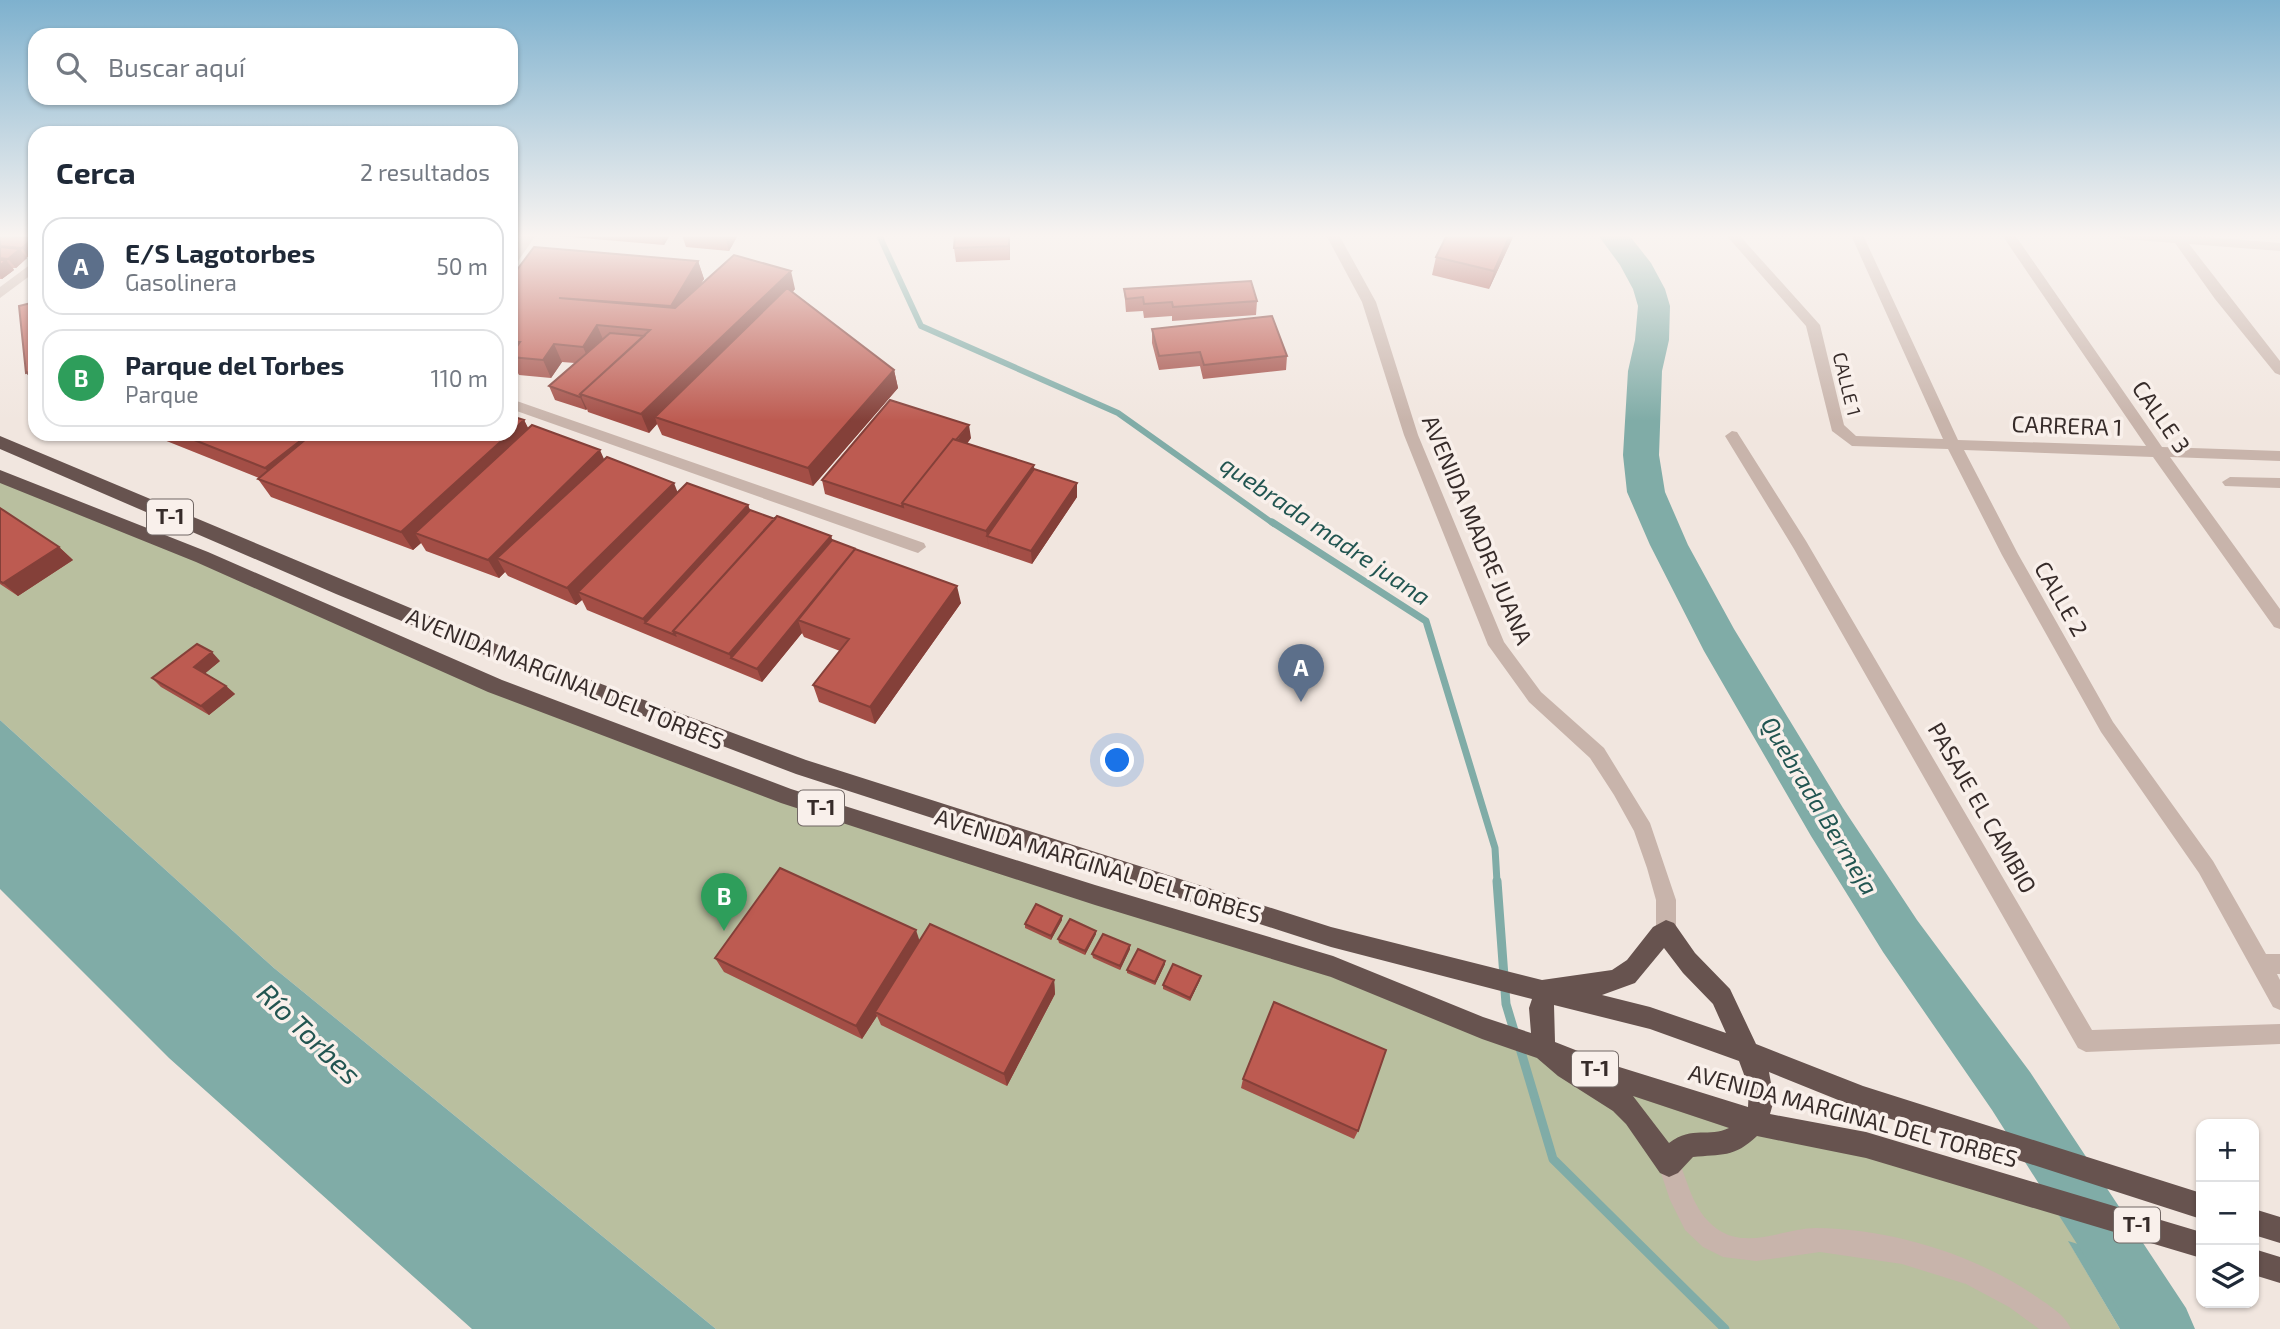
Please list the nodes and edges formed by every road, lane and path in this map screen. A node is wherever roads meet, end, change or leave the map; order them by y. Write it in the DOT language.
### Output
graph roads {
  1 [pos="1366,297"];
  2 [pos="1787,297"];
  3 [pos="1885,297"];
  4 [pos="2051,297"];
  5 [pos="2223,297"];
  6 [pos="2280,370"];
  7 [pos="518,406"];
  8 [pos="1732,436"];
  9 [pos="0,442"];
  10 [pos="1852,442"];
  11 [pos="1953,444"];
  12 [pos="2158,452"];
  13 [pos="2280,456"];
  14 [pos="0,475"];
  15 [pos="2230,482"];
  16 [pos="2280,482"];
  17 [pos="918,547"];
  18 [pos="2280,622"];
  19 [pos="1666,930"];
  20 [pos="2270,964"];
  21 [pos="1546,989"];
  22 [pos="2280,1000"];
  23 [pos="2280,1034"];
  24 [pos="1544,1049"];
  25 [pos="1747,1052"];
  26 [pos="1753,1123"];
  27 [pos="1669,1164"];
  28 [pos="2189,1202"];
  29 [pos="2259,1224"];
  30 [pos="2280,1230"];
  31 [pos="2196,1243"];
  32 [pos="2259,1264"];
  33 [pos="2280,1270"];
  34 [pos="2059,1329"];
  1 -- 19 [label="street, AVENIDA MADRE JUANA"];
  2 -- 10 [label="street, CALLE 1"];
  3 -- 11 [label="street, CALLE 2"];
  4 -- 12 [label="street, CALLE 3"];
  5 -- 6 [label="street"];
  7 -- 17 [label="street"];
  8 -- 23 [label="street, PASAJE EL CAMBIO"];
  9 -- 21 [label="highway, AVENIDA MARGINAL DEL TORBES / T-1"];
  10 -- 11 [label="street, CARRERA 1"];
  11 -- 12 [label="street, CARRERA 1"];
  11 -- 20 [label="street, CALLE 2"];
  12 -- 13 [label="street, CARRERA 1"];
  12 -- 18 [label="street, CALLE 3"];
  14 -- 24 [label="highway, AVENIDA MARGINAL DEL TORBES / T-1"];
  15 -- 16 [label="street"];
  19 -- 21 [label="highway"];
  19 -- 25 [label="highway"];
  20 -- 22 [label="street, CALLE 2"];
  21 -- 24 [label="highway"];
  21 -- 25 [label="highway, AVENIDA MARGINAL DEL TORBES / T-1"];
  24 -- 26 [label="highway, AVENIDA MARGINAL DEL TORBES / T-1"];
  24 -- 27 [label="highway"];
  25 -- 26 [label="highway"];
  25 -- 28 [label="highway, AVENIDA MARGINAL DEL TORBES / T-1"];
  26 -- 27 [label="highway"];
  26 -- 31 [label="highway, AVENIDA MARGINAL DEL TORBES / T-1"];
  27 -- 34 [label="street"];
  29 -- 30 [label="highway"];
  32 -- 33 [label="highway"];
}
